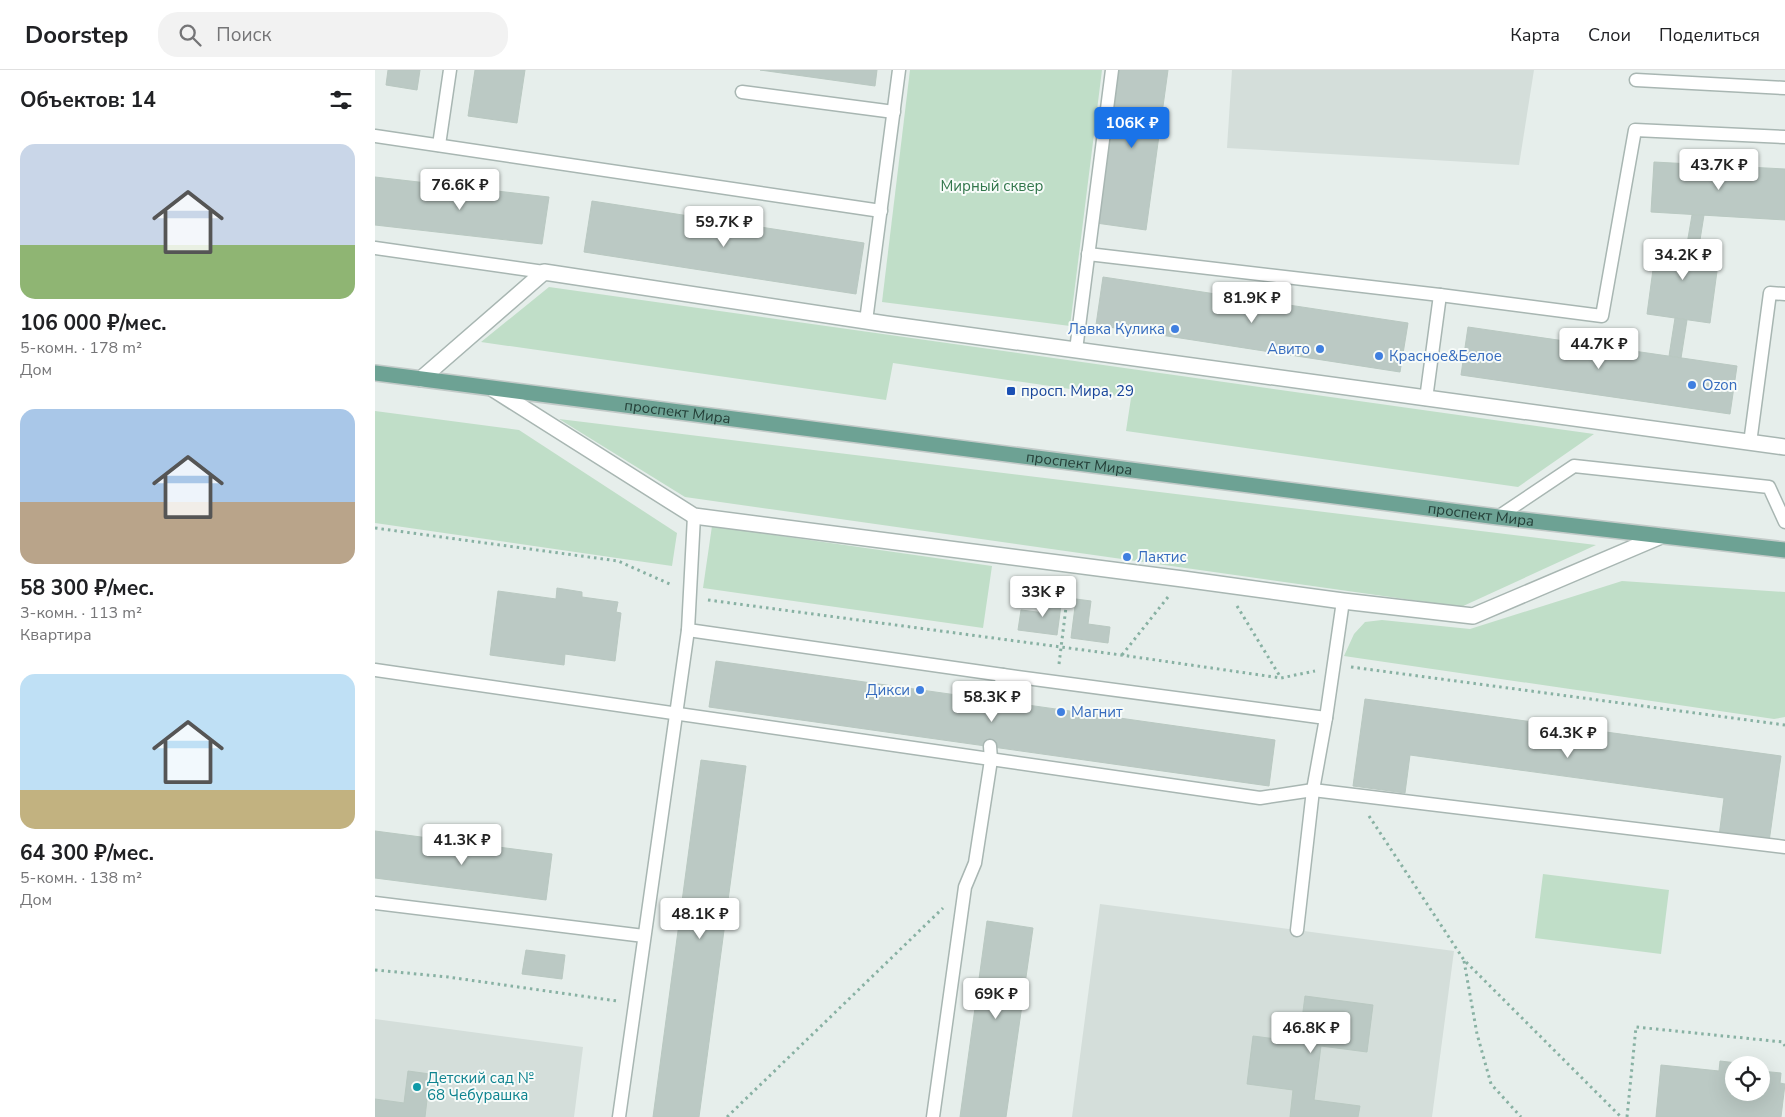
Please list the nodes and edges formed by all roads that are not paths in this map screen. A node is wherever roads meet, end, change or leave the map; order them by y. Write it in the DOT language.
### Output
graph roads {
  1 [pos="450,70"];
  2 [pos="899,70"];
  3 [pos="1112,70"];
  4 [pos="1636,80"];
  5 [pos="1785,88"];
  6 [pos="742,92"];
  7 [pos="894,112"];
  8 [pos="375,136"];
  9 [pos="1785,136"];
  10 [pos="439,145"];
  11 [pos="881,212"];
  12 [pos="375,248"];
  13 [pos="1088,254"];
  14 [pos="544,272"];
  15 [pos="1785,294"];
  16 [pos="1440,295"];
  17 [pos="866,321"];
  18 [pos="1076,350"];
  19 [pos="375,373"];
  20 [pos="421,379"];
  21 [pos="493,389"];
  22 [pos="1426,398"];
  23 [pos="1750,443"];
  24 [pos="1785,447"];
  25 [pos="694,516"];
  26 [pos="1498,517"];
  27 [pos="1785,522"];
  28 [pos="1661,536"];
  29 [pos="1785,550"];
  30 [pos="1343,601"];
  31 [pos="688,630"];
  32 [pos="375,670"];
  33 [pos="1003,675"];
  34 [pos="997,701"];
  35 [pos="676,714"];
  36 [pos="1326,718"];
  37 [pos="990,746"];
  38 [pos="991,760"];
  39 [pos="1313,790"];
  40 [pos="1785,848"];
  41 [pos="375,903"];
  42 [pos="1297,930"];
  43 [pos="644,936"];
  44 [pos="619,1117"];
  45 [pos="933,1117"];
  1 -- 10 [label="lane"];
  2 -- 7 [label="lane"];
  3 -- 13 [label="lane"];
  4 -- 5 [label="lane"];
  6 -- 7 [label="lane"];
  7 -- 11 [label="lane"];
  8 -- 10 [label="lane"];
  9 -- 16 [label="lane"];
  10 -- 11 [label="lane"];
  11 -- 17 [label="lane"];
  12 -- 14 [label="lane"];
  13 -- 16 [label="lane"];
  13 -- 18 [label="lane"];
  14 -- 17 [label="street"];
  14 -- 20 [label="street"];
  15 -- 23 [label="lane"];
  16 -- 22 [label="lane"];
  17 -- 18 [label="street"];
  18 -- 22 [label="street"];
  19 -- 20 [label="main road, проспект Мира"];
  20 -- 21 [label="main road, проспект Мира"];
  21 -- 25 [label="street"];
  21 -- 26 [label="main road, проспект Мира"];
  22 -- 23 [label="street"];
  23 -- 24 [label="street"];
  25 -- 30 [label="street"];
  25 -- 31 [label="lane"];
  26 -- 27 [label="lane"];
  26 -- 28 [label="main road, проспект Мира"];
  28 -- 29 [label="main road, проспект Мира"];
  28 -- 30 [label="street"];
  30 -- 36 [label="lane"];
  31 -- 33 [label="lane"];
  31 -- 35 [label="lane"];
  32 -- 35 [label="lane"];
  33 -- 34 [label="lane"];
  33 -- 36 [label="lane"];
  35 -- 38 [label="lane"];
  35 -- 43 [label="lane"];
  36 -- 39 [label="lane"];
  37 -- 38 [label="lane"];
  38 -- 39 [label="lane"];
  38 -- 45 [label="lane"];
  39 -- 40 [label="lane"];
  39 -- 42 [label="lane"];
  41 -- 43 [label="lane"];
  43 -- 44 [label="lane"];
}
